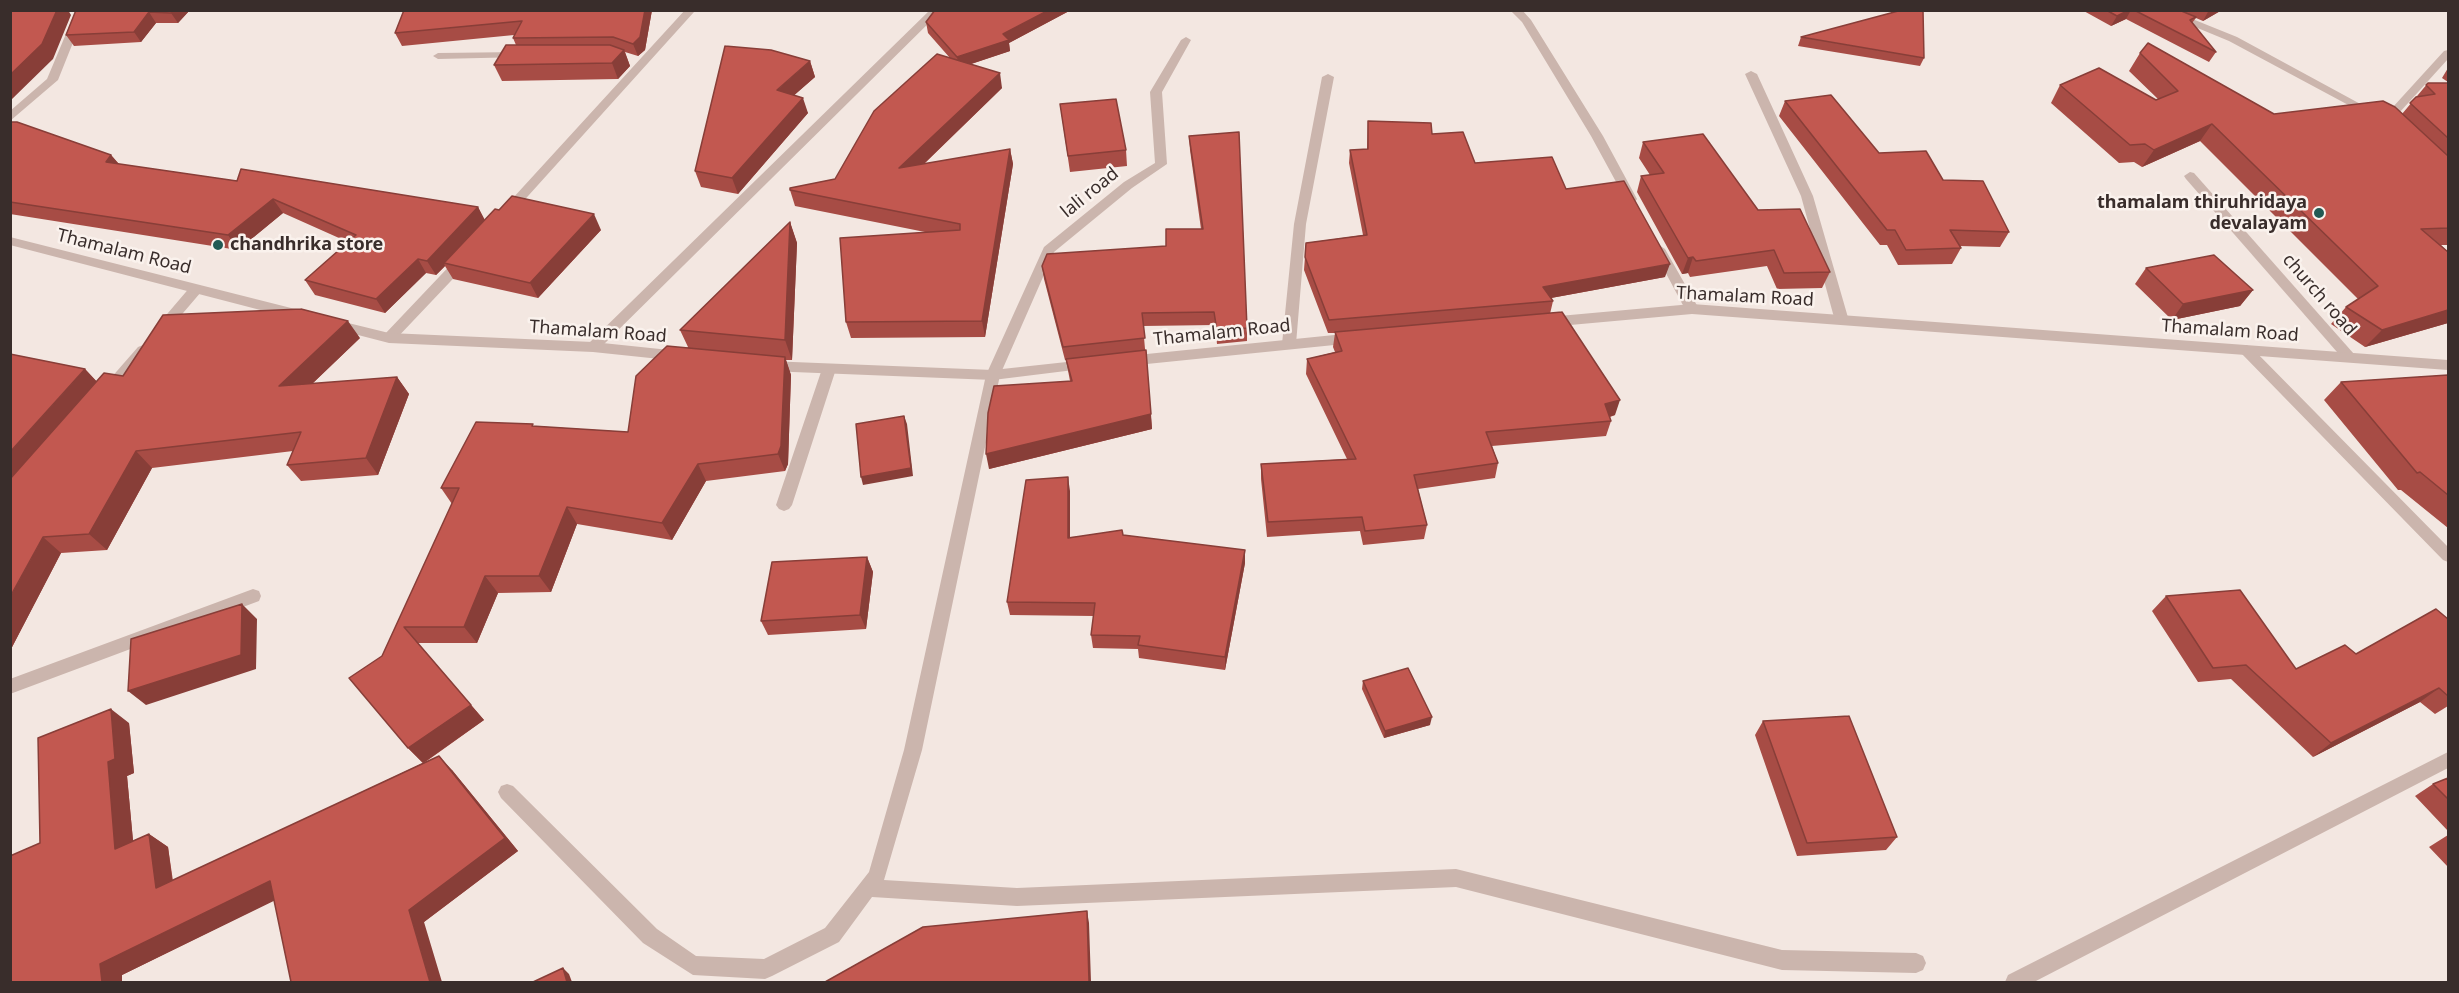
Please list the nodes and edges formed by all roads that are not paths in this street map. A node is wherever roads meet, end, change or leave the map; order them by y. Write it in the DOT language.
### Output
graph roads {
  1 [pos="81,10"];
  2 [pos="937,10"];
  3 [pos="1515,10"];
  4 [pos="2159,10"];
  5 [pos="689,12"];
  6 [pos="1186,40"];
  7 [pos="2448,53"];
  8 [pos="531,55"];
  9 [pos="438,56"];
  10 [pos="1751,74"];
  11 [pos="1328,77"];
  12 [pos="10,118"];
  13 [pos="2190,176"];
  14 [pos="1636,207"];
  15 [pos="499,221"];
  16 [pos="1653,238"];
  17 [pos="10,241"];
  18 [pos="469,254"];
  19 [pos="196,289"];
  20 [pos="1692,309"];
  21 [pos="1842,321"];
  22 [pos="1538,322"];
  23 [pos="1372,336"];
  24 [pos="389,338"];
  25 [pos="1289,344"];
  26 [pos="593,347"];
  27 [pos="2246,350"];
  28 [pos="2349,357"];
  29 [pos="697,358"];
  30 [pos="755,364"];
  31 [pos="2448,365"];
  32 [pos="829,369"];
  33 [pos="993,375"];
  34 [pos="96,406"];
  35 [pos="784,505"];
  36 [pos="2448,556"];
  37 [pos="253,596"];
  38 [pos="10,687"];
  39 [pos="2448,760"];
  40 [pos="507,792"];
  41 [pos="867,888"];
  42 [pos="1916,963"];
  43 [pos="2015,982"];
  1 -- 12 [label="street"];
  2 -- 26 [label="street"];
  3 -- 14 [label="street"];
  4 -- 7 [label="street"];
  5 -- 15 [label="street"];
  6 -- 33 [label="street, lali road"];
  8 -- 9 [label="street"];
  10 -- 21 [label="street"];
  11 -- 25 [label="street"];
  13 -- 28 [label="street, church road"];
  16 -- 20 [label="street"];
  17 -- 19 [label="street, Thamalam Road"];
  18 -- 24 [label="street"];
  19 -- 24 [label="street, Thamalam Road"];
  19 -- 34 [label="street"];
  20 -- 21 [label="street, Thamalam Road"];
  20 -- 22 [label="street, Thamalam Road"];
  21 -- 27 [label="street, Thamalam Road"];
  23 -- 25 [label="street, Thamalam Road"];
  24 -- 26 [label="street, Thamalam Road"];
  25 -- 33 [label="street, Thamalam Road"];
  26 -- 29 [label="street, Thamalam Road"];
  27 -- 28 [label="street, Thamalam Road"];
  27 -- 36 [label="street"];
  28 -- 31 [label="street, Thamalam Road"];
  30 -- 32 [label="street, Thamalam Road"];
  32 -- 33 [label="street, Thamalam Road"];
  32 -- 35 [label="street"];
  33 -- 41 [label="street"];
  37 -- 38 [label="street"];
  39 -- 43 [label="street"];
  40 -- 41 [label="street"];
  41 -- 42 [label="street"];
}
